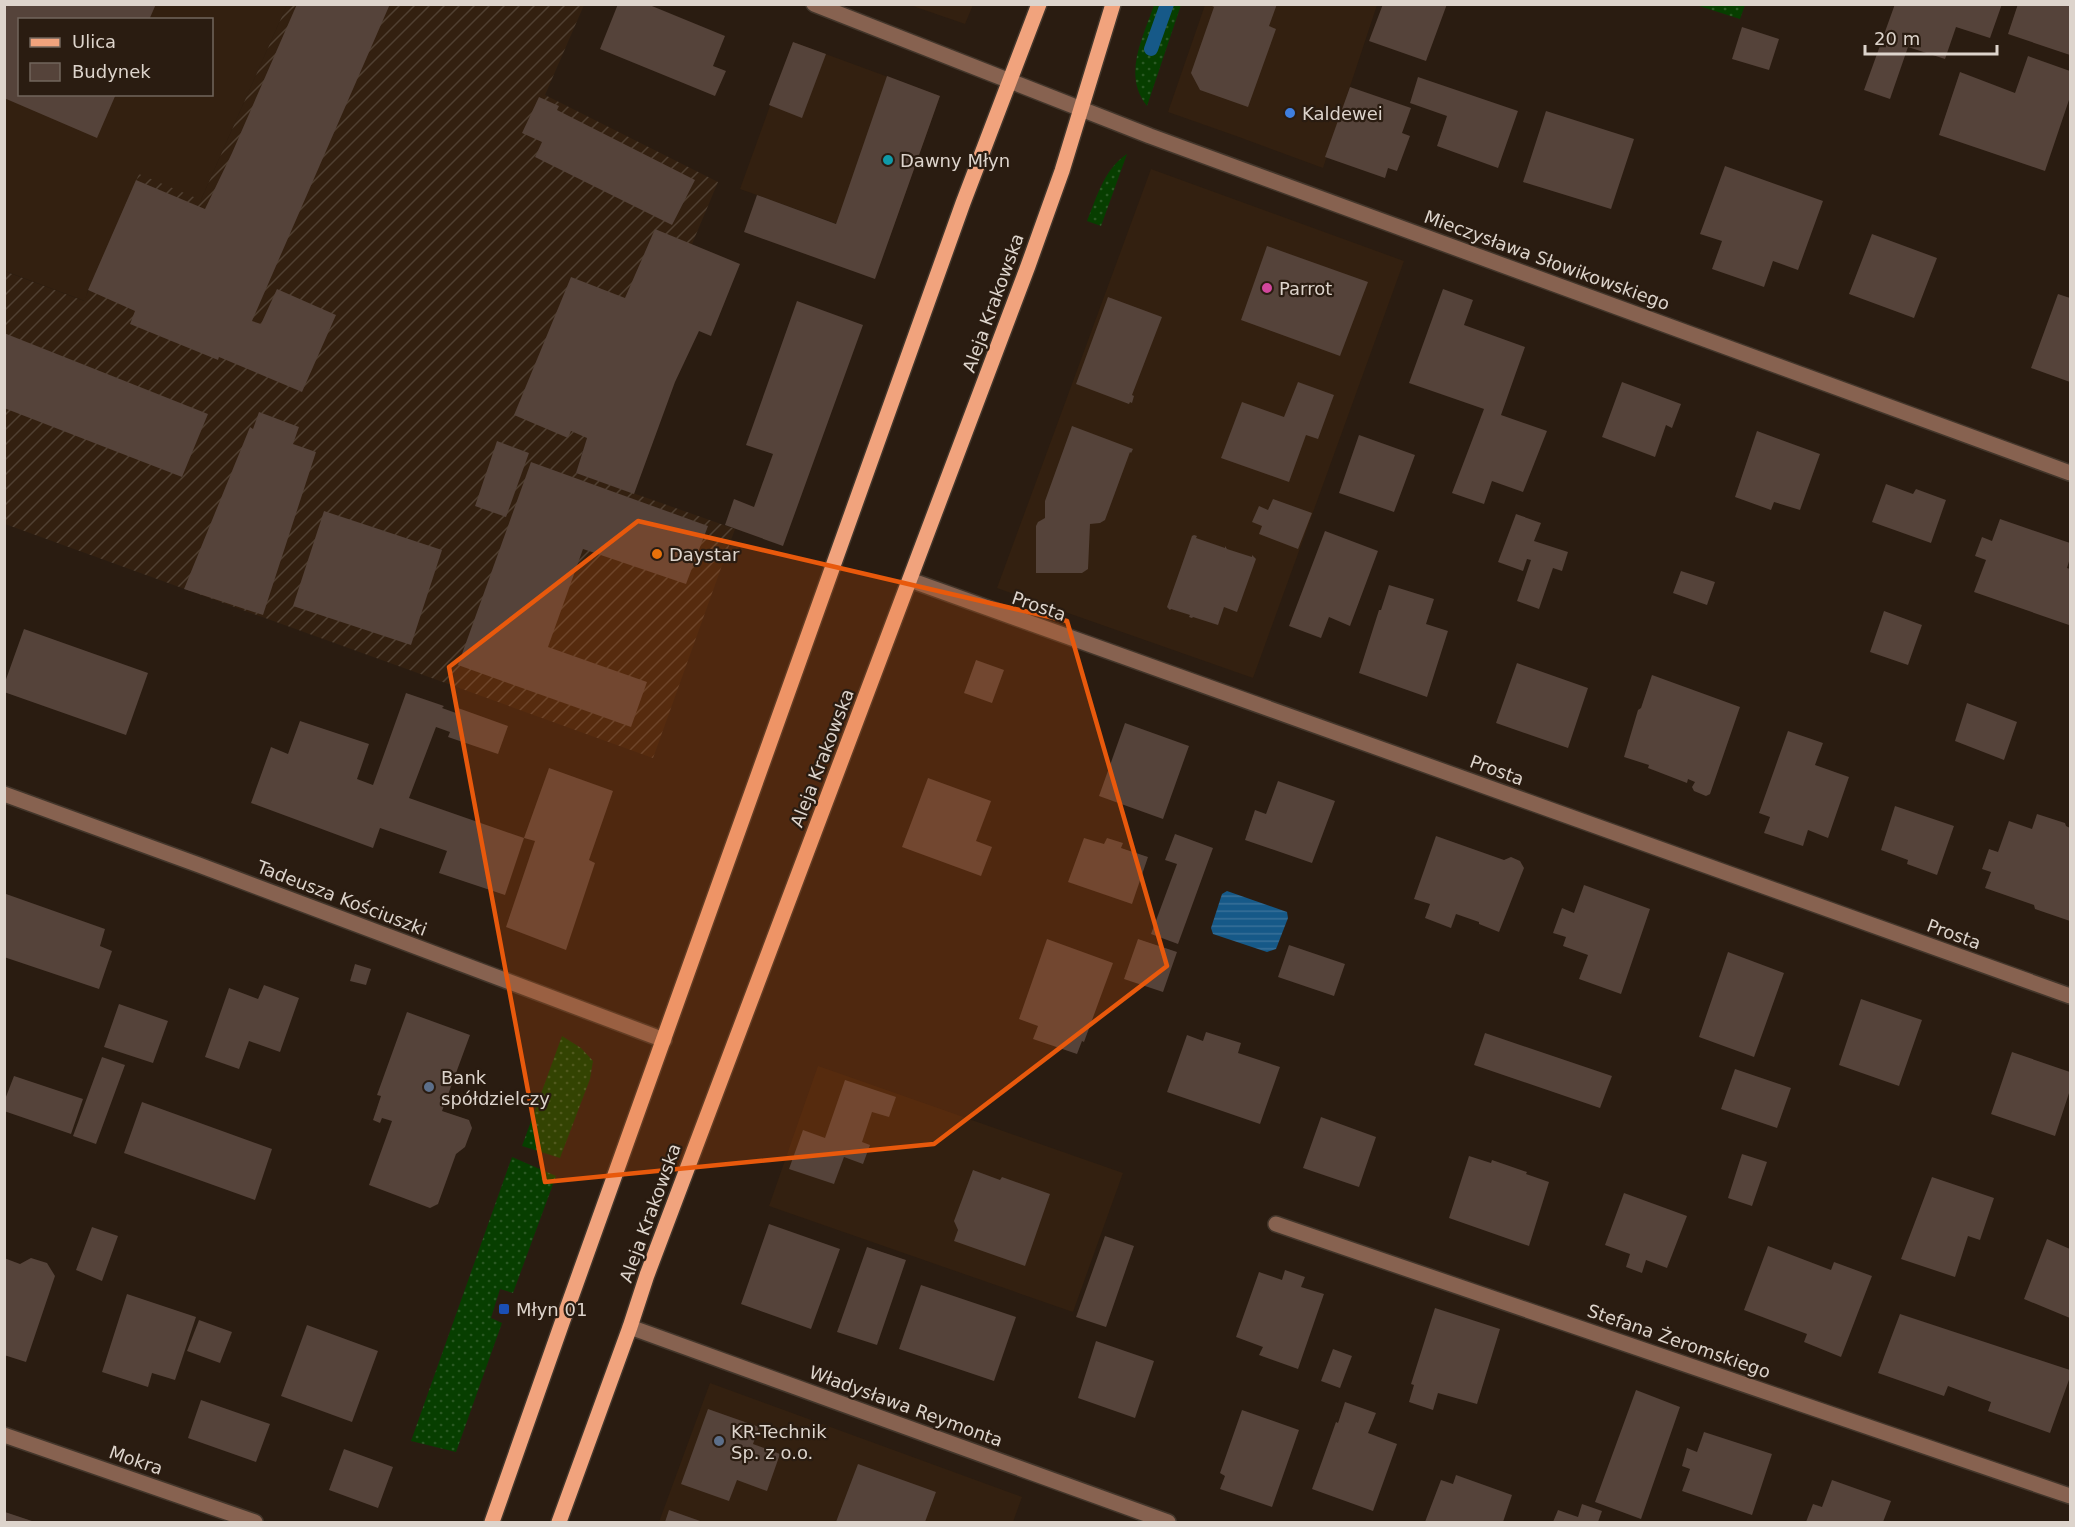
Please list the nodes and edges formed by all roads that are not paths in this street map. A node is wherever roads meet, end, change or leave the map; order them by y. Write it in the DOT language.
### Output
graph roads {
  1 [pos="814,4"];
  2 [pos="1039,4"];
  3 [pos="1113,4"];
  4 [pos="1010,83"];
  5 [pos="1081,110"];
  6 [pos="2070,472"];
  7 [pos="910,580"];
  8 [pos="4,794"];
  9 [pos="2070,996"];
  10 [pos="664,1040"];
  11 [pos="1276,1224"];
  12 [pos="630,1327"];
  13 [pos="4,1435"];
  14 [pos="2070,1496"];
  15 [pos="255,1522"];
  16 [pos="492,1522"];
  17 [pos="559,1522"];
  18 [pos="1168,1522"];
  1 -- 4 [label="street, Mieczysława Słowikowskiego"];
  2 -- 4 [label="main road"];
  3 -- 5 [label="main road, Aleja Krakowska"];
  4 -- 5 [label="street, Mieczysława Słowikowskiego"];
  4 -- 10 [label="main road"];
  5 -- 6 [label="street, Mieczysława Słowikowskiego"];
  5 -- 7 [label="main road, Aleja Krakowska"];
  7 -- 9 [label="street, Prosta"];
  7 -- 12 [label="main road, Aleja Krakowska"];
  8 -- 10 [label="street, Tadeusza Kościuszki"];
  10 -- 16 [label="main road"];
  11 -- 14 [label="street, Stefana Żeromskiego"];
  12 -- 17 [label="main road, Aleja Krakowska"];
  12 -- 18 [label="street, Władysława Reymonta"];
  13 -- 15 [label="street, Mokra"];
}
